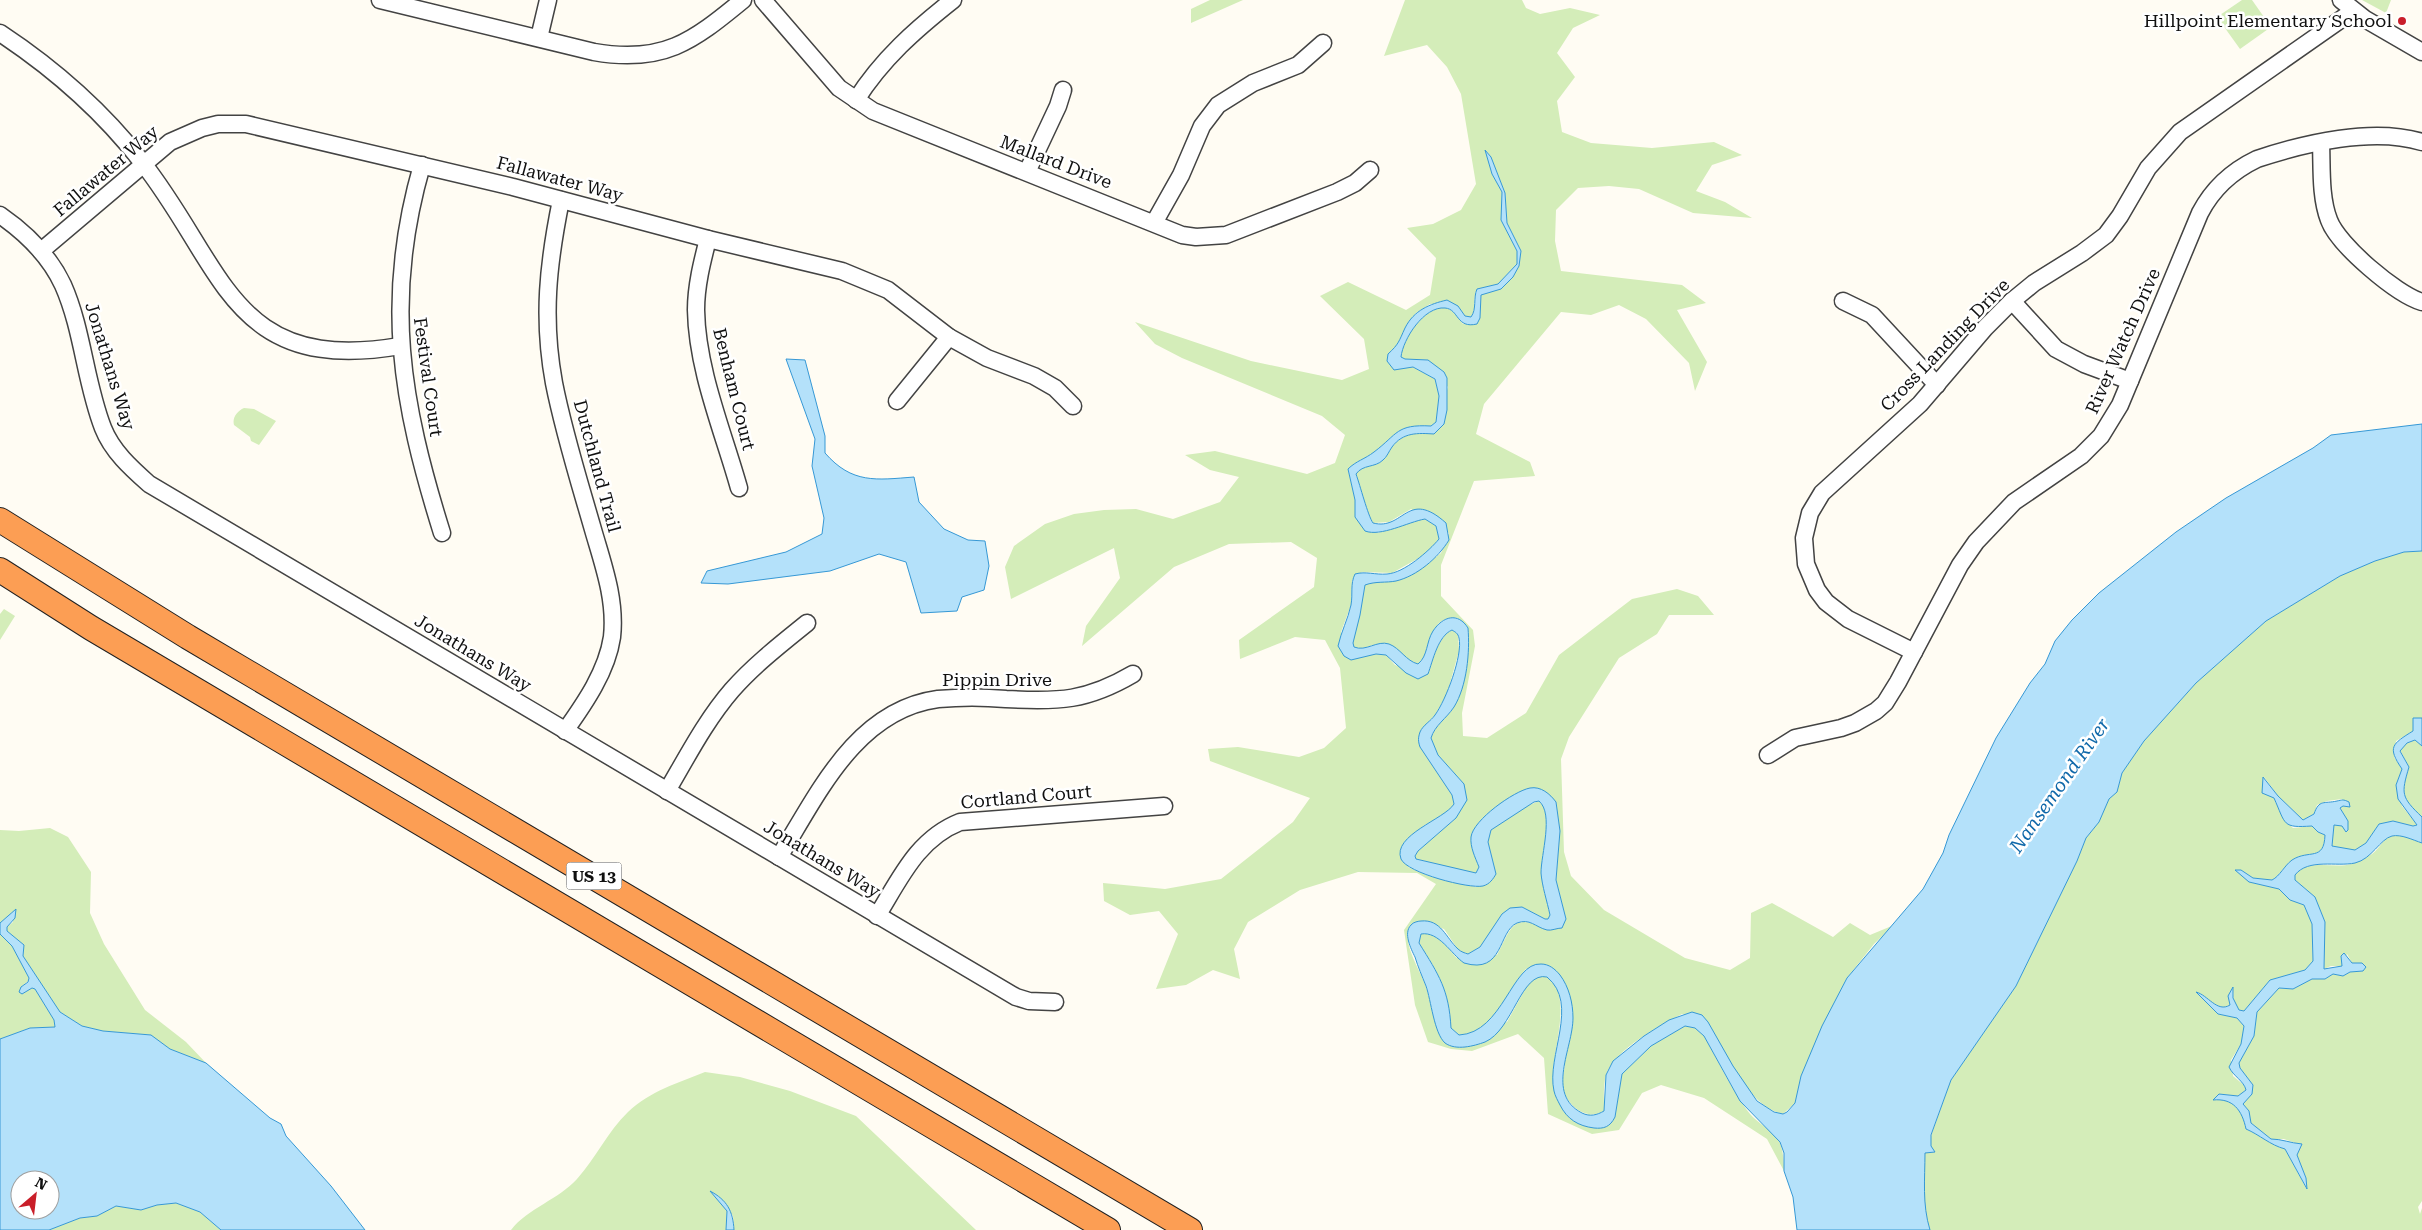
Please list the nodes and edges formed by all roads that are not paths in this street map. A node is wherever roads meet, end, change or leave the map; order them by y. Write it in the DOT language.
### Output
graph roads {
  1 [pos="380,0"];
  2 [pos="548,0"];
  3 [pos="743,0"];
  4 [pos="763,0"];
  5 [pos="953,0"];
  6 [pos="2341,0"];
  7 [pos="2353,11"];
  8 [pos="0,33"];
  9 [pos="539,38"];
  10 [pos="1323,43"];
  11 [pos="2422,52"];
  12 [pos="1063,90"];
  13 [pos="856,100"];
  14 [pos="2422,142"];
  15 [pos="2321,143"];
  16 [pos="144,164"];
  17 [pos="422,165"];
  18 [pos="1370,170"];
  19 [pos="1027,172"];
  20 [pos="561,200"];
  21 [pos="0,215"];
  22 [pos="1154,223"];
  23 [pos="708,239"];
  24 [pos="41,251"];
  25 [pos="1843,300"];
  26 [pos="2012,301"];
  27 [pos="2422,302"];
  28 [pos="949,337"];
  29 [pos="400,346"];
  30 [pos="2130,382"];
  31 [pos="1937,385"];
  32 [pos="897,401"];
  33 [pos="1074,406"];
  34 [pos="739,488"];
  35 [pos="0,520"];
  36 [pos="442,533"];
  37 [pos="0,570"];
  38 [pos="807,623"];
  39 [pos="1914,652"];
  40 [pos="1133,674"];
  41 [pos="565,731"];
  42 [pos="1768,755"];
  43 [pos="668,791"];
  44 [pos="1164,806"];
  45 [pos="779,857"];
  46 [pos="878,916"];
  47 [pos="1055,1002"];
  48 [pos="1108,1230"];
  49 [pos="1190,1230"];
  1 -- 9 [label="street"];
  2 -- 9 [label="street"];
  3 -- 9 [label="street"];
  4 -- 13 [label="street, Mallard Drive"];
  5 -- 13 [label="street"];
  6 -- 7 [label="street"];
  7 -- 11 [label="street"];
  7 -- 26 [label="street, Cross Landing Drive"];
  8 -- 16 [label="street"];
  10 -- 22 [label="street"];
  12 -- 19 [label="street"];
  13 -- 19 [label="street, Mallard Drive"];
  14 -- 15 [label="street, River Watch Drive"];
  15 -- 27 [label="street"];
  15 -- 30 [label="street, River Watch Drive"];
  16 -- 17 [label="street, Fallawater Way"];
  16 -- 24 [label="street, Fallawater Way"];
  16 -- 29 [label="street"];
  17 -- 20 [label="street, Fallawater Way"];
  17 -- 29 [label="street, Festival Court"];
  18 -- 22 [label="street, Mallard Drive"];
  19 -- 22 [label="street, Mallard Drive"];
  20 -- 23 [label="street, Fallawater Way"];
  20 -- 41 [label="street, Dutchland Trail"];
  21 -- 24 [label="street, Jonathans Way"];
  23 -- 28 [label="street, Fallawater Way"];
  23 -- 34 [label="street, Benham Court"];
  24 -- 41 [label="street, Jonathans Way"];
  25 -- 31 [label="street"];
  26 -- 30 [label="street"];
  26 -- 31 [label="street, Cross Landing Drive"];
  28 -- 32 [label="street"];
  28 -- 33 [label="street, Fallawater Way"];
  29 -- 36 [label="street, Festival Court"];
  30 -- 39 [label="street, River Watch Drive"];
  31 -- 39 [label="street, Cross Landing Drive"];
  35 -- 49 [label="highway, US 13"];
  37 -- 48 [label="highway, US 13"];
  38 -- 43 [label="street"];
  39 -- 42 [label="street, River Watch Drive"];
  40 -- 45 [label="street, Pippin Drive"];
  41 -- 43 [label="street, Jonathans Way"];
  43 -- 45 [label="street, Jonathans Way"];
  44 -- 46 [label="street, Cortland Court"];
  45 -- 46 [label="street, Jonathans Way"];
  46 -- 47 [label="street, Jonathans Way"];
}
